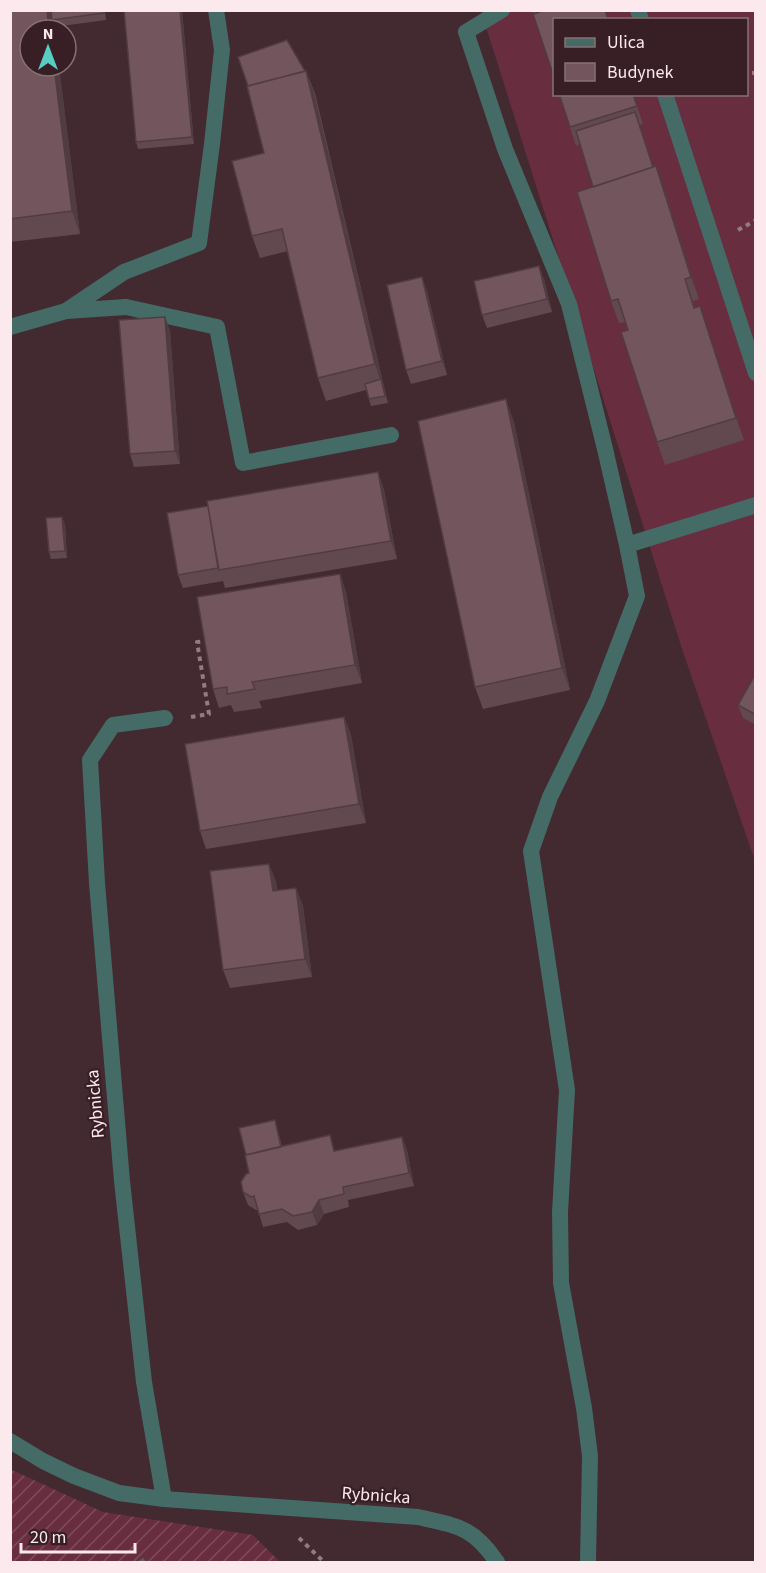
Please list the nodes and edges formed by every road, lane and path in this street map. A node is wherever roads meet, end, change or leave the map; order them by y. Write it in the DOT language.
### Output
graph roads {
  1 [pos="216,10"];
  2 [pos="502,10"];
  3 [pos="666,96"];
  4 [pos="66,311"];
  5 [pos="10,327"];
  6 [pos="756,373"];
  7 [pos="391,435"];
  8 [pos="756,505"];
  9 [pos="627,545"];
  10 [pos="208,640"];
  11 [pos="165,718"];
  12 [pos="10,1442"];
  13 [pos="164,1499"];
  14 [pos="298,1537"];
  15 [pos="324,1563"];
  16 [pos="497,1563"];
  17 [pos="588,1563"];
  1 -- 4 [label="street"];
  2 -- 9 [label="street"];
  3 -- 6 [label="street"];
  4 -- 5 [label="street"];
  4 -- 7 [label="street"];
  8 -- 9 [label="street"];
  9 -- 17 [label="street"];
  10 -- 11 [label="path"];
  11 -- 13 [label="street, Rybnicka"];
  12 -- 13 [label="street, Rybnicka"];
  13 -- 16 [label="street, Rybnicka"];
  14 -- 15 [label="path"];
}
